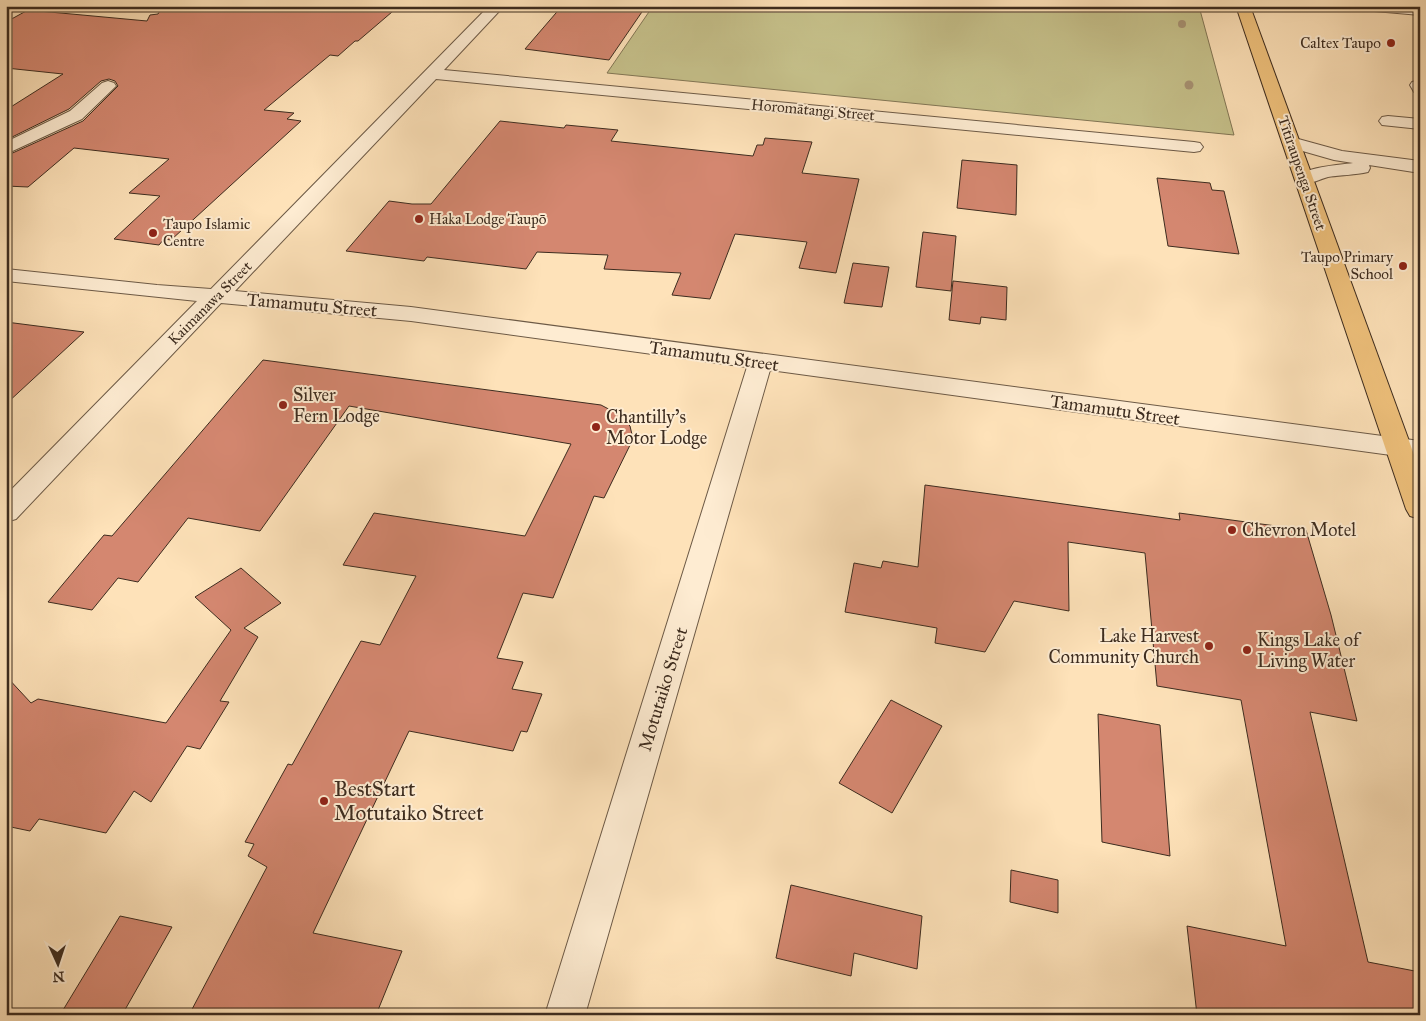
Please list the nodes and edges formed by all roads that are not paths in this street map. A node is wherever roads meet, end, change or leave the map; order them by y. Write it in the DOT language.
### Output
graph roads {
  1 [pos="497,6"];
  2 [pos="1243,6"];
  3 [pos="1363,6"];
  4 [pos="1420,10"];
  5 [pos="431,74"];
  6 [pos="108,86"];
  7 [pos="1388,121"];
  8 [pos="1420,124"];
  9 [pos="1291,142"];
  10 [pos="1194,147"];
  11 [pos="6,149"];
  12 [pos="1420,168"];
  13 [pos="1304,179"];
  14 [pos="6,275"];
  15 [pos="215,297"];
  16 [pos="760,362"];
  17 [pos="1409,449"];
  18 [pos="1420,508"];
  19 [pos="6,512"];
  20 [pos="565,1015"];
  1 -- 5 [label="street, Kaimanawa Street"];
  2 -- 9 [label="main road, Tītīraupenga Street"];
  3 -- 4 [label="street"];
  5 -- 10 [label="street, Horomātangi Street"];
  5 -- 15 [label="street, Kaimanawa Street"];
  6 -- 11 [label="street"];
  7 -- 8 [label="street"];
  9 -- 12 [label="street"];
  9 -- 13 [label="main road, Tītīraupenga Street"];
  12 -- 13 [label="street"];
  13 -- 17 [label="main road, Tītīraupenga Street"];
  14 -- 15 [label="street, Tamamutu Street"];
  15 -- 16 [label="street, Tamamutu Street"];
  15 -- 19 [label="street, Kaimanawa Street"];
  16 -- 17 [label="street, Tamamutu Street"];
  16 -- 20 [label="street, Motutaiko Street"];
  17 -- 18 [label="main road, Tītīraupenga Street"];
}
